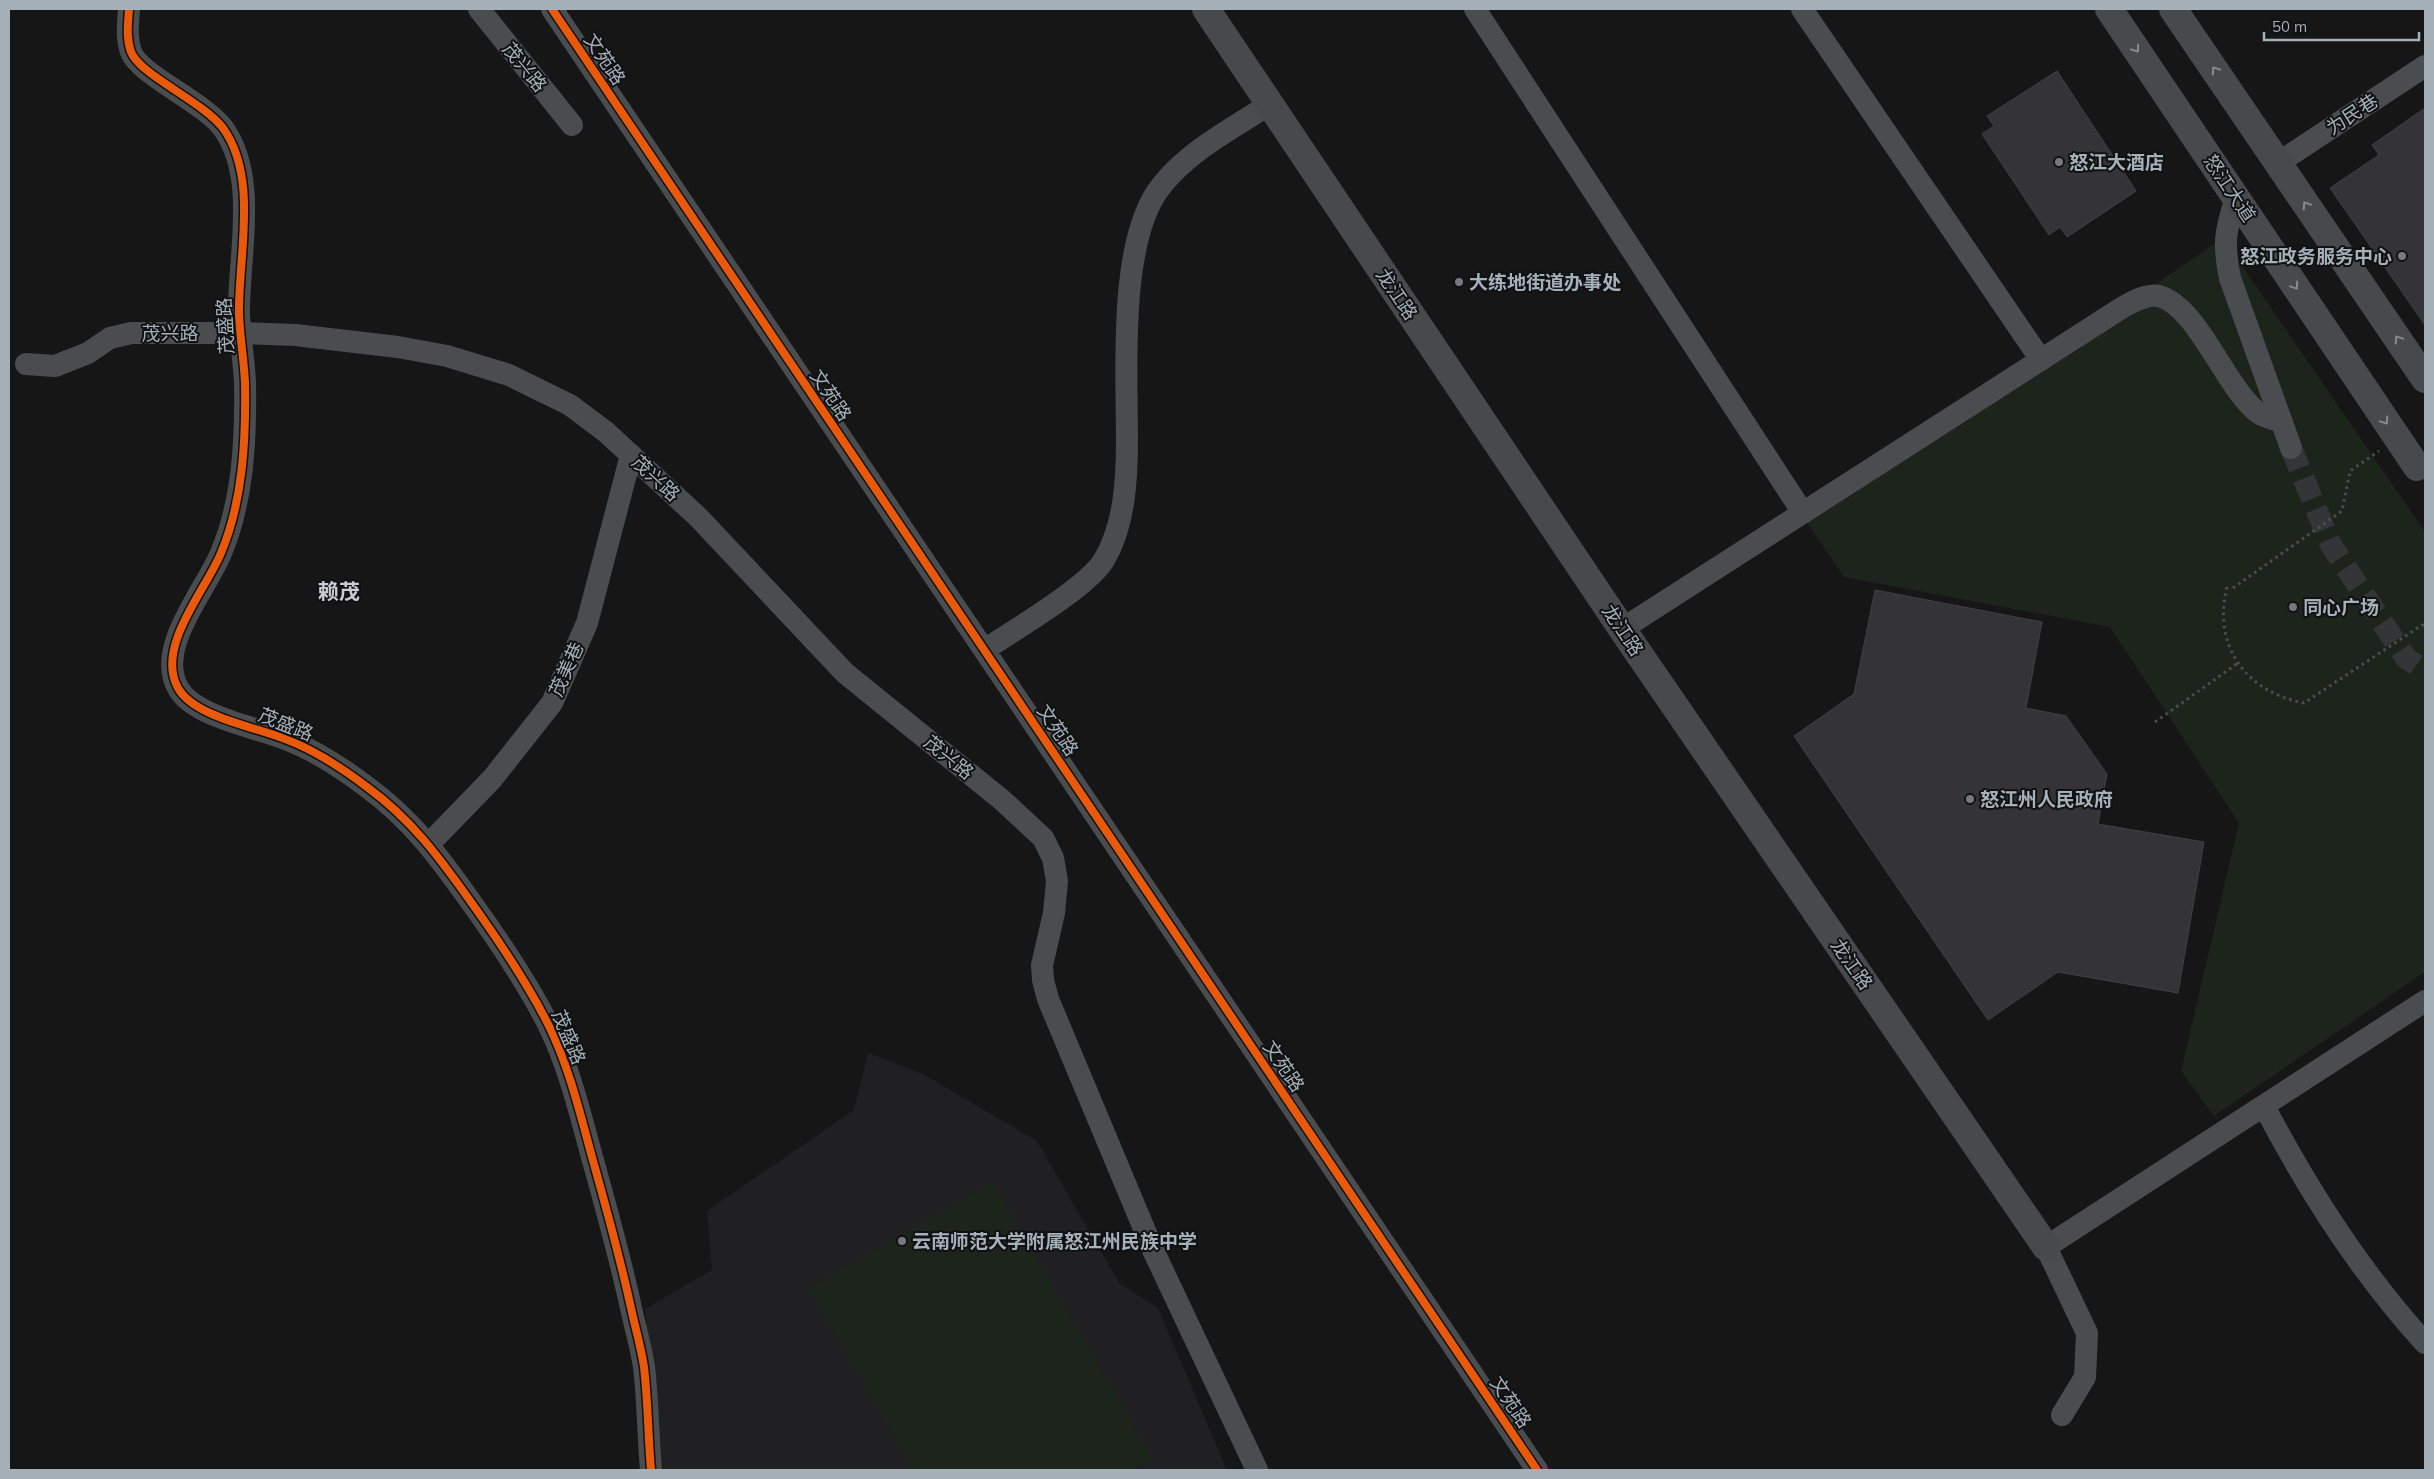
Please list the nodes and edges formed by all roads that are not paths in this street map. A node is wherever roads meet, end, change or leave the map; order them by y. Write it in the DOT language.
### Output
graph roads {
  1 [pos="129,9"];
  2 [pos="479,9"];
  3 [pos="552,9"];
  4 [pos="1206,9"];
  5 [pos="1475,9"];
  6 [pos="1802,9"];
  7 [pos="2109,9"];
  8 [pos="2173,9"];
  9 [pos="2425,66"];
  10 [pos="1270,104"];
  11 [pos="572,125"];
  12 [pos="2278,163"];
  13 [pos="2236,198"];
  14 [pos="240,333"];
  15 [pos="2041,360"];
  16 [pos="26,364"];
  17 [pos="2425,379"];
  18 [pos="2282,422"];
  19 [pos="2291,448"];
  20 [pos="631,455"];
  21 [pos="2417,467"];
  22 [pos="1802,513"];
  23 [pos="1622,629"];
  24 [pos="984,650"];
  25 [pos="429,844"];
  26 [pos="2425,1001"];
  27 [pos="2264,1106"];
  28 [pos="2046,1247"];
  29 [pos="2425,1341"];
  30 [pos="2062,1415"];
  31 [pos="651,1470"];
  32 [pos="1257,1470"];
  33 [pos="1537,1470"];
  1 -- 14 [label="street, 茂盛路"];
  2 -- 11 [label="street, 茂兴路"];
  3 -- 24 [label="street, 文苑路"];
  4 -- 10 [label="main road, 龙江路"];
  5 -- 22 [label="street"];
  6 -- 15 [label="street"];
  7 -- 13 [label="main road, 怒江大道, one-way"];
  12 -- 8 [label="main road, one-way"];
  9 -- 12 [label="street, 为民巷"];
  10 -- 23 [label="main road, 龙江路"];
  10 -- 24 [label="street"];
  17 -- 12 [label="main road, one-way"];
  13 -- 18 [label="street"];
  13 -- 21 [label="main road, 怒江大道, one-way"];
  14 -- 16 [label="street, 茂兴路"];
  14 -- 20 [label="street, 茂兴路"];
  14 -- 25 [label="street, 茂盛路"];
  15 -- 18 [label="street"];
  15 -- 22 [label="street"];
  18 -- 19 [label="street"];
  20 -- 25 [label="street, 茂美巷"];
  20 -- 32 [label="street, 茂兴路"];
  22 -- 23 [label="street"];
  23 -- 28 [label="main road, 龙江路"];
  24 -- 33 [label="street, 文苑路"];
  25 -- 31 [label="street, 茂盛路"];
  26 -- 27 [label="street"];
  27 -- 28 [label="street"];
  27 -- 29 [label="street"];
  28 -- 30 [label="street"];
}
